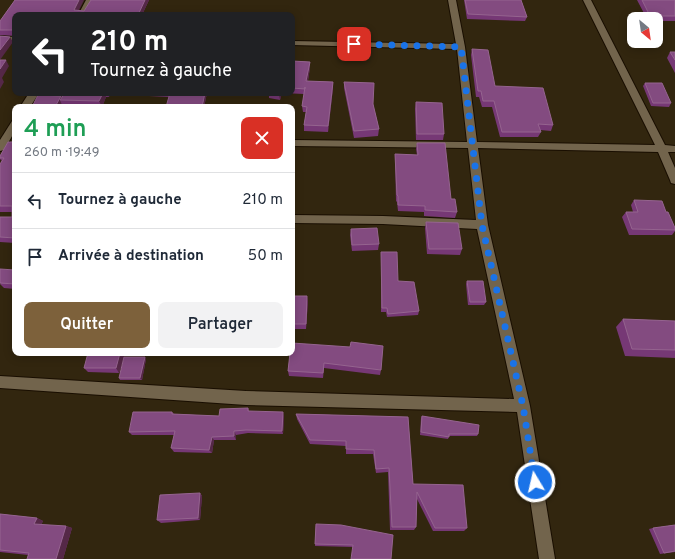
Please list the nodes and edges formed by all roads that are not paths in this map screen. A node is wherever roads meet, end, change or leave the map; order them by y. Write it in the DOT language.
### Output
graph roads {
  1 [pos="90,0"];
  2 [pos="452,0"];
  3 [pos="587,0"];
  4 [pos="84,12"];
  5 [pos="0,38"];
  6 [pos="12,39"];
  7 [pos="295,44"];
  8 [pos="461,47"];
  9 [pos="12,127"];
  10 [pos="12,141"];
  11 [pos="1,143"];
  12 [pos="295,143"];
  13 [pos="473,145"];
  14 [pos="662,149"];
  15 [pos="675,149"];
  16 [pos="675,180"];
  17 [pos="295,219"];
  18 [pos="482,225"];
  19 [pos="0,382"];
  20 [pos="523,406"];
  21 [pos="547,559"];
  1 -- 4 [label="street"];
  2 -- 8 [label="street"];
  3 -- 14 [label="street"];
  5 -- 6 [label="street"];
  7 -- 8 [label="street"];
  8 -- 13 [label="street"];
  9 -- 11 [label="street"];
  10 -- 11 [label="street"];
  12 -- 13 [label="street"];
  13 -- 14 [label="street"];
  13 -- 18 [label="street"];
  14 -- 15 [label="street"];
  14 -- 16 [label="street"];
  17 -- 18 [label="street"];
  18 -- 20 [label="street"];
  19 -- 20 [label="street"];
  20 -- 21 [label="street"];
}
